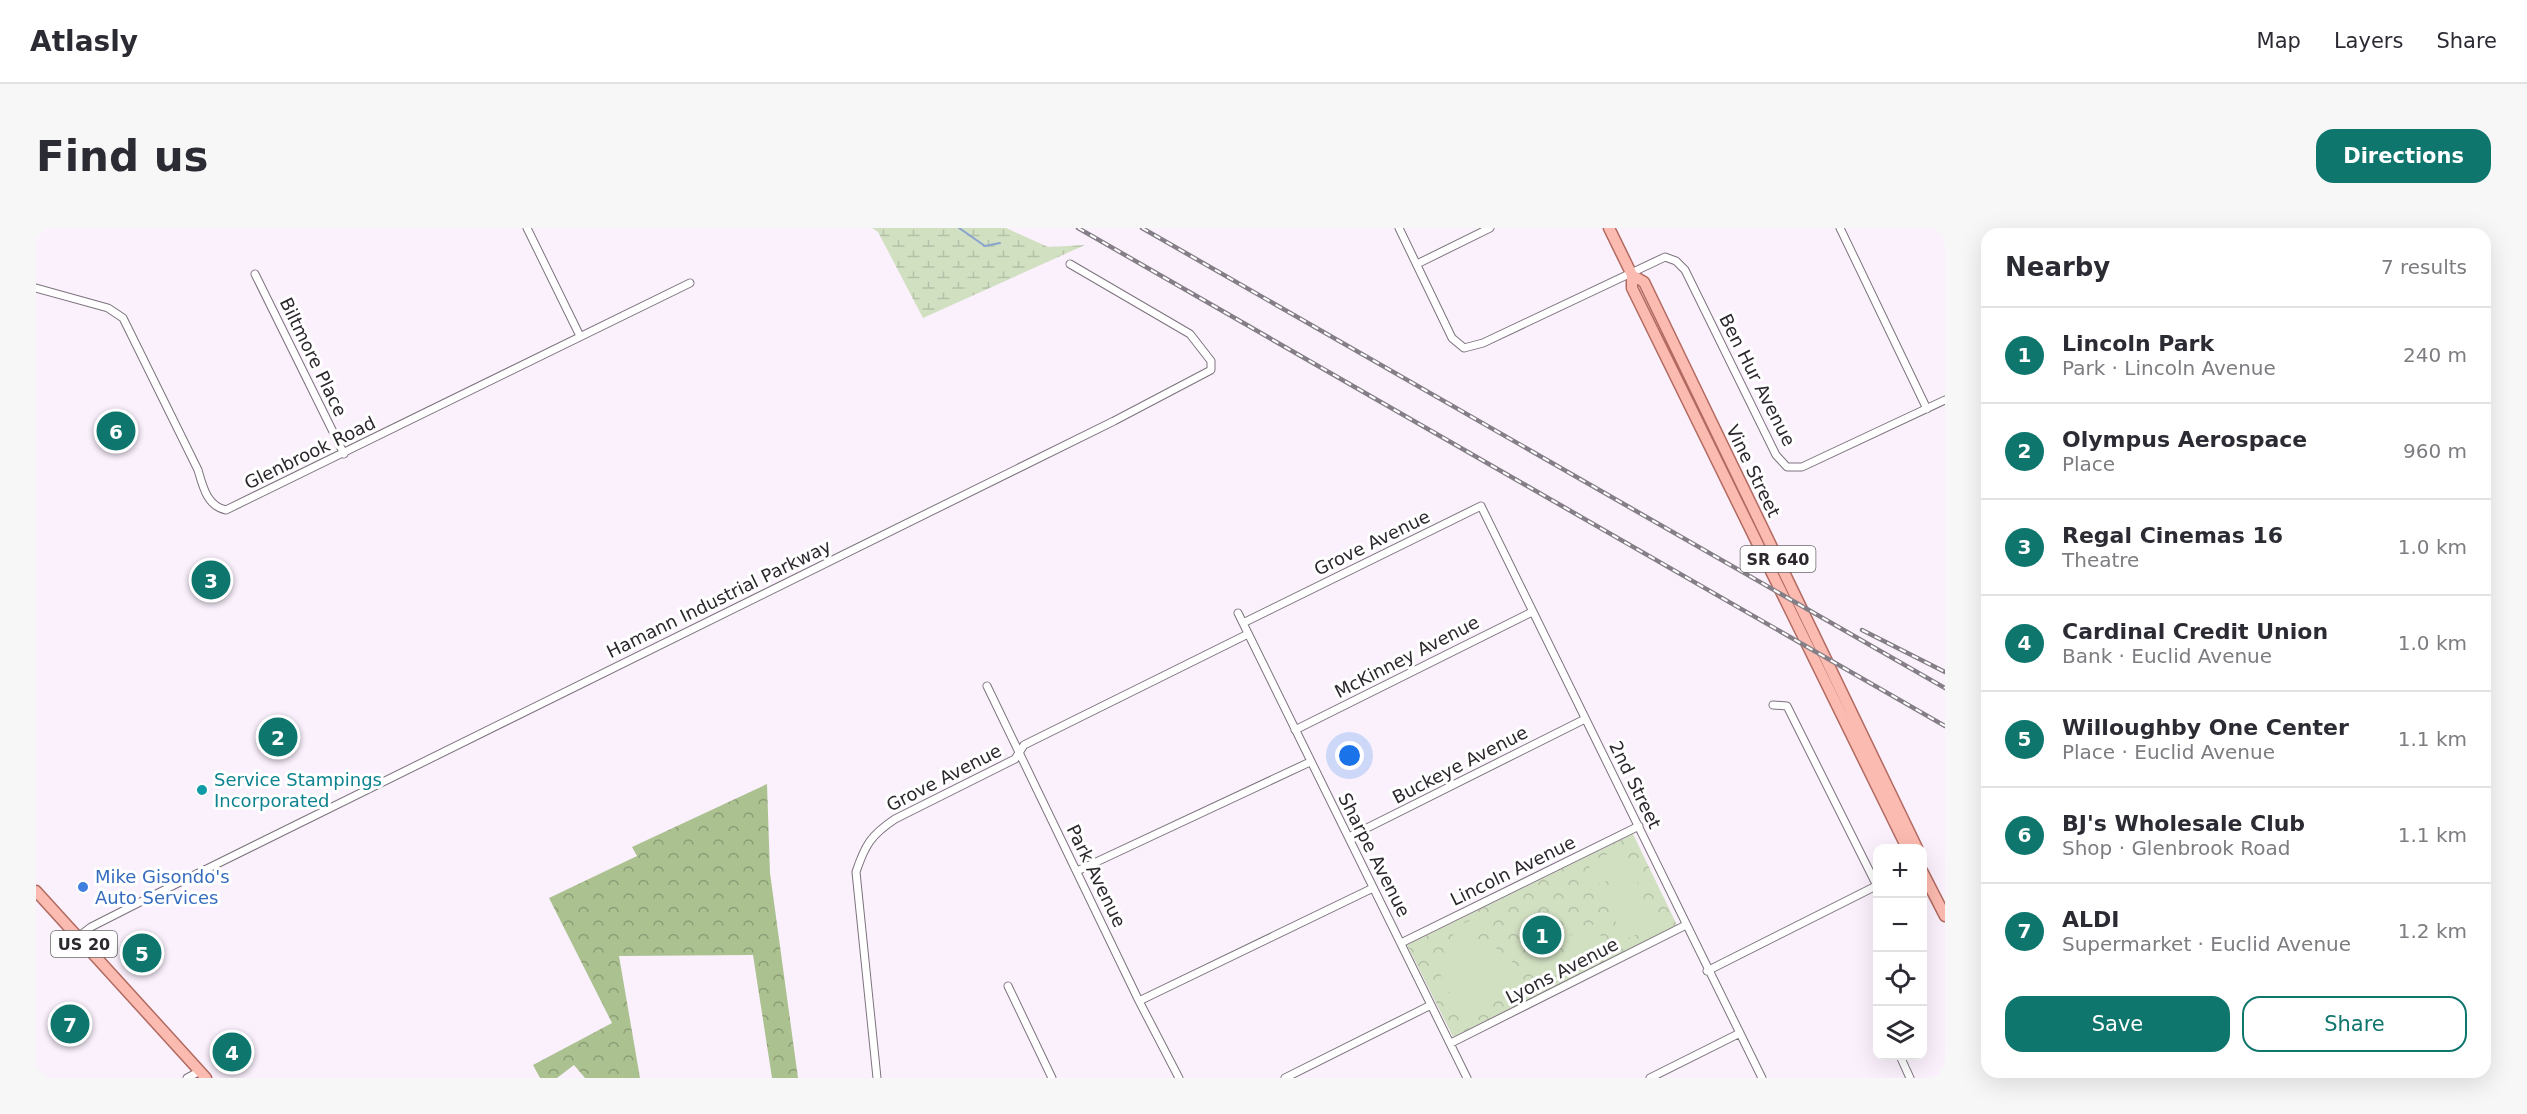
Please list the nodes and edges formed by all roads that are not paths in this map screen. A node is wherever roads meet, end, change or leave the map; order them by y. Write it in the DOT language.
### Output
graph roads {
  1 [pos="527,228"];
  2 [pos="1399,228"];
  3 [pos="1490,228"];
  4 [pos="1609,228"];
  5 [pos="1840,228"];
  6 [pos="1070,264"];
  7 [pos="1416,264"];
  8 [pos="1631,273"];
  9 [pos="255,274"];
  10 [pos="690,282"];
  11 [pos="36,288"];
  12 [pos="580,336"];
  13 [pos="1945,400"];
  14 [pos="1927,409"];
  15 [pos="344,454"];
  16 [pos="1481,506"];
  17 [pos="1532,612"];
  18 [pos="1238,613"];
  19 [pos="1243,623"];
  20 [pos="1248,634"];
  21 [pos="987,686"];
  22 [pos="1773,705"];
  23 [pos="1586,719"];
  24 [pos="1295,730"];
  25 [pos="1019,752"];
  26 [pos="1310,762"];
  27 [pos="1639,826"];
  28 [pos="1349,837"];
  29 [pos="1905,844"];
  30 [pos="1915,844"];
  31 [pos="1077,871"];
  32 [pos="1873,878"];
  33 [pos="1927,879"];
  34 [pos="1373,888"];
  35 [pos="1873,888"];
  36 [pos="36,891"];
  37 [pos="1945,916"];
  38 [pos="1686,925"];
  39 [pos="78,937"];
  40 [pos="1401,943"];
  41 [pos="1707,971"];
  42 [pos="1008,986"];
  43 [pos="1139,1001"];
  44 [pos="1431,1005"];
  45 [pos="1740,1034"];
  46 [pos="1451,1043"];
  47 [pos="1902,1060"];
  48 [pos="203,1075"];
  49 [pos="187,1078"];
  50 [pos="877,1078"];
  51 [pos="1052,1078"];
  52 [pos="1179,1078"];
  53 [pos="1285,1078"];
  54 [pos="1467,1078"];
  55 [pos="1650,1078"];
  56 [pos="1762,1078"];
  57 [pos="1910,1078"];
  1 -- 12 [label="street"];
  2 -- 7 [label="street"];
  3 -- 7 [label="street"];
  4 -- 8 [label="main road, Vine Street / SR 640"];
  5 -- 14 [label="street"];
  6 -- 39 [label="street, Hamann Industrial Parkway"];
  7 -- 8 [label="street"];
  8 -- 14 [label="street, Ben Hur Avenue"];
  8 -- 29 [label="main road, Vine Street / SR 640"];
  8 -- 30 [label="main road, Vine Street / SR 640"];
  9 -- 15 [label="street, Biltmore Place"];
  10 -- 12 [label="street, Glenbrook Road"];
  11 -- 15 [label="street, Glenbrook Road"];
  12 -- 15 [label="street, Glenbrook Road"];
  13 -- 14 [label="street, Ben Hur Avenue"];
  16 -- 17 [label="street, 2nd Street"];
  16 -- 19 [label="street, Grove Avenue"];
  17 -- 23 [label="street, 2nd Street"];
  17 -- 24 [label="street, McKinney Avenue"];
  18 -- 19 [label="street, Sharpe Avenue"];
  19 -- 20 [label="street, Sharpe Avenue"];
  20 -- 24 [label="street, Sharpe Avenue"];
  20 -- 25 [label="street, Grove Avenue"];
  21 -- 25 [label="street, Park Avenue"];
  22 -- 32 [label="street"];
  23 -- 27 [label="street, 2nd Street"];
  23 -- 28 [label="street, Buckeye Avenue"];
  24 -- 26 [label="street, Sharpe Avenue"];
  25 -- 31 [label="street, Park Avenue"];
  25 -- 50 [label="street, Grove Avenue"];
  26 -- 28 [label="street, Sharpe Avenue"];
  26 -- 31 [label="street"];
  27 -- 38 [label="street, 2nd Street"];
  27 -- 40 [label="street, Lincoln Avenue"];
  28 -- 34 [label="street, Sharpe Avenue"];
  31 -- 43 [label="street, Park Avenue"];
  33 -- 37 [label="main road"];
  34 -- 40 [label="street, Sharpe Avenue"];
  34 -- 43 [label="street"];
  35 -- 41 [label="street"];
  36 -- 39 [label="main road, US 20"];
  38 -- 41 [label="street, 2nd Street"];
  38 -- 46 [label="street, Lyons Avenue"];
  39 -- 48 [label="main road, US 20"];
  40 -- 44 [label="street, Sharpe Avenue"];
  41 -- 45 [label="street, 2nd Street"];
  42 -- 51 [label="street"];
  43 -- 52 [label="street, Park Avenue"];
  44 -- 46 [label="street, Sharpe Avenue"];
  44 -- 53 [label="street"];
  45 -- 55 [label="street"];
  45 -- 56 [label="street, 2nd Street"];
  46 -- 54 [label="street, Sharpe Avenue"];
  47 -- 57 [label="street"];
  48 -- 49 [label="street"];
}
